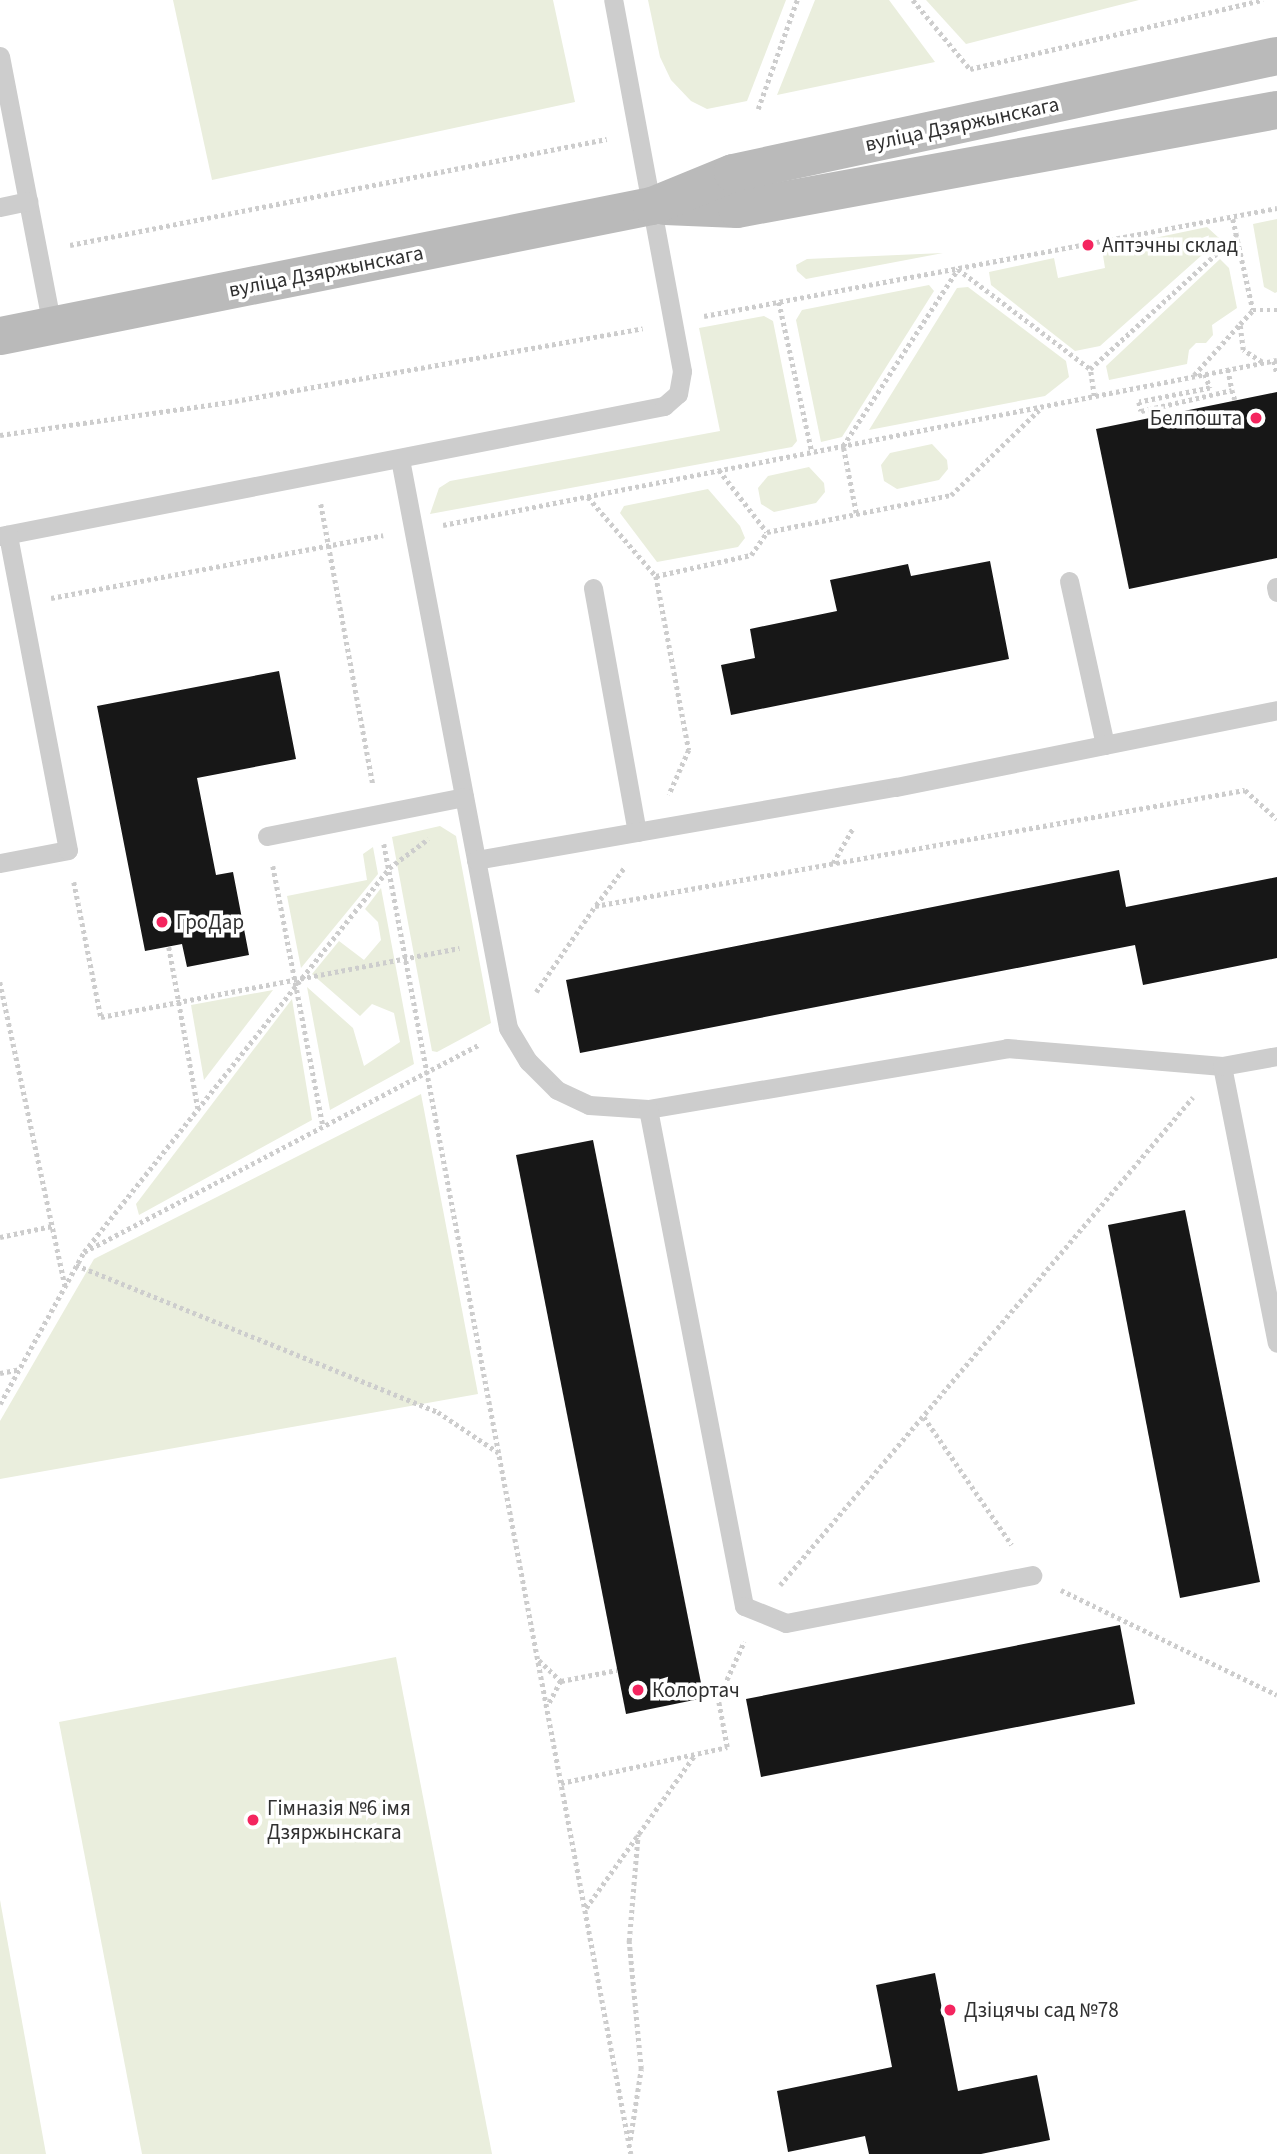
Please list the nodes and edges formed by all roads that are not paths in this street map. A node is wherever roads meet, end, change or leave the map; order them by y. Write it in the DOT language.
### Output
graph roads {
  1 [pos="612,0"];
  2 [pos="0,56"];
  3 [pos="1277,56"];
  4 [pos="1277,110"];
  5 [pos="28,201"];
  6 [pos="652,206"];
  7 [pos="0,207"];
  8 [pos="52,325"];
  9 [pos="0,336"];
  10 [pos="400,459"];
  11 [pos="4,536"];
  12 [pos="1069,581"];
  13 [pos="593,587"];
  14 [pos="1277,710"];
  15 [pos="1105,745"];
  16 [pos="464,797"];
  17 [pos="645,831"];
  18 [pos="267,836"];
  19 [pos="476,860"];
  20 [pos="0,863"];
  21 [pos="1277,1056"];
  22 [pos="1222,1066"];
  23 [pos="648,1109"];
  24 [pos="1270,1269"];
  25 [pos="1277,1343"];
  26 [pos="1032,1575"];
  1 -- 6 [label="lane"];
  2 -- 5 [label="lane"];
  3 -- 6 [label="main road, вуліца Дзяржынскага"];
  4 -- 6 [label="main road, вуліца Дзяржынскага"];
  5 -- 7 [label="lane"];
  5 -- 8 [label="lane"];
  6 -- 8 [label="main road, вуліца Дзяржынскага"];
  6 -- 10 [label="lane"];
  8 -- 9 [label="main road, вуліца Дзяржынскага"];
  10 -- 11 [label="lane"];
  10 -- 16 [label="lane"];
  11 -- 20 [label="lane"];
  12 -- 15 [label="lane"];
  13 -- 17 [label="lane"];
  14 -- 15 [label="lane"];
  15 -- 17 [label="lane"];
  16 -- 18 [label="lane"];
  16 -- 19 [label="lane"];
  17 -- 19 [label="lane"];
  19 -- 23 [label="lane"];
  21 -- 22 [label="lane"];
  22 -- 23 [label="lane"];
  22 -- 24 [label="lane"];
  23 -- 26 [label="lane"];
  24 -- 25 [label="lane"];
}
